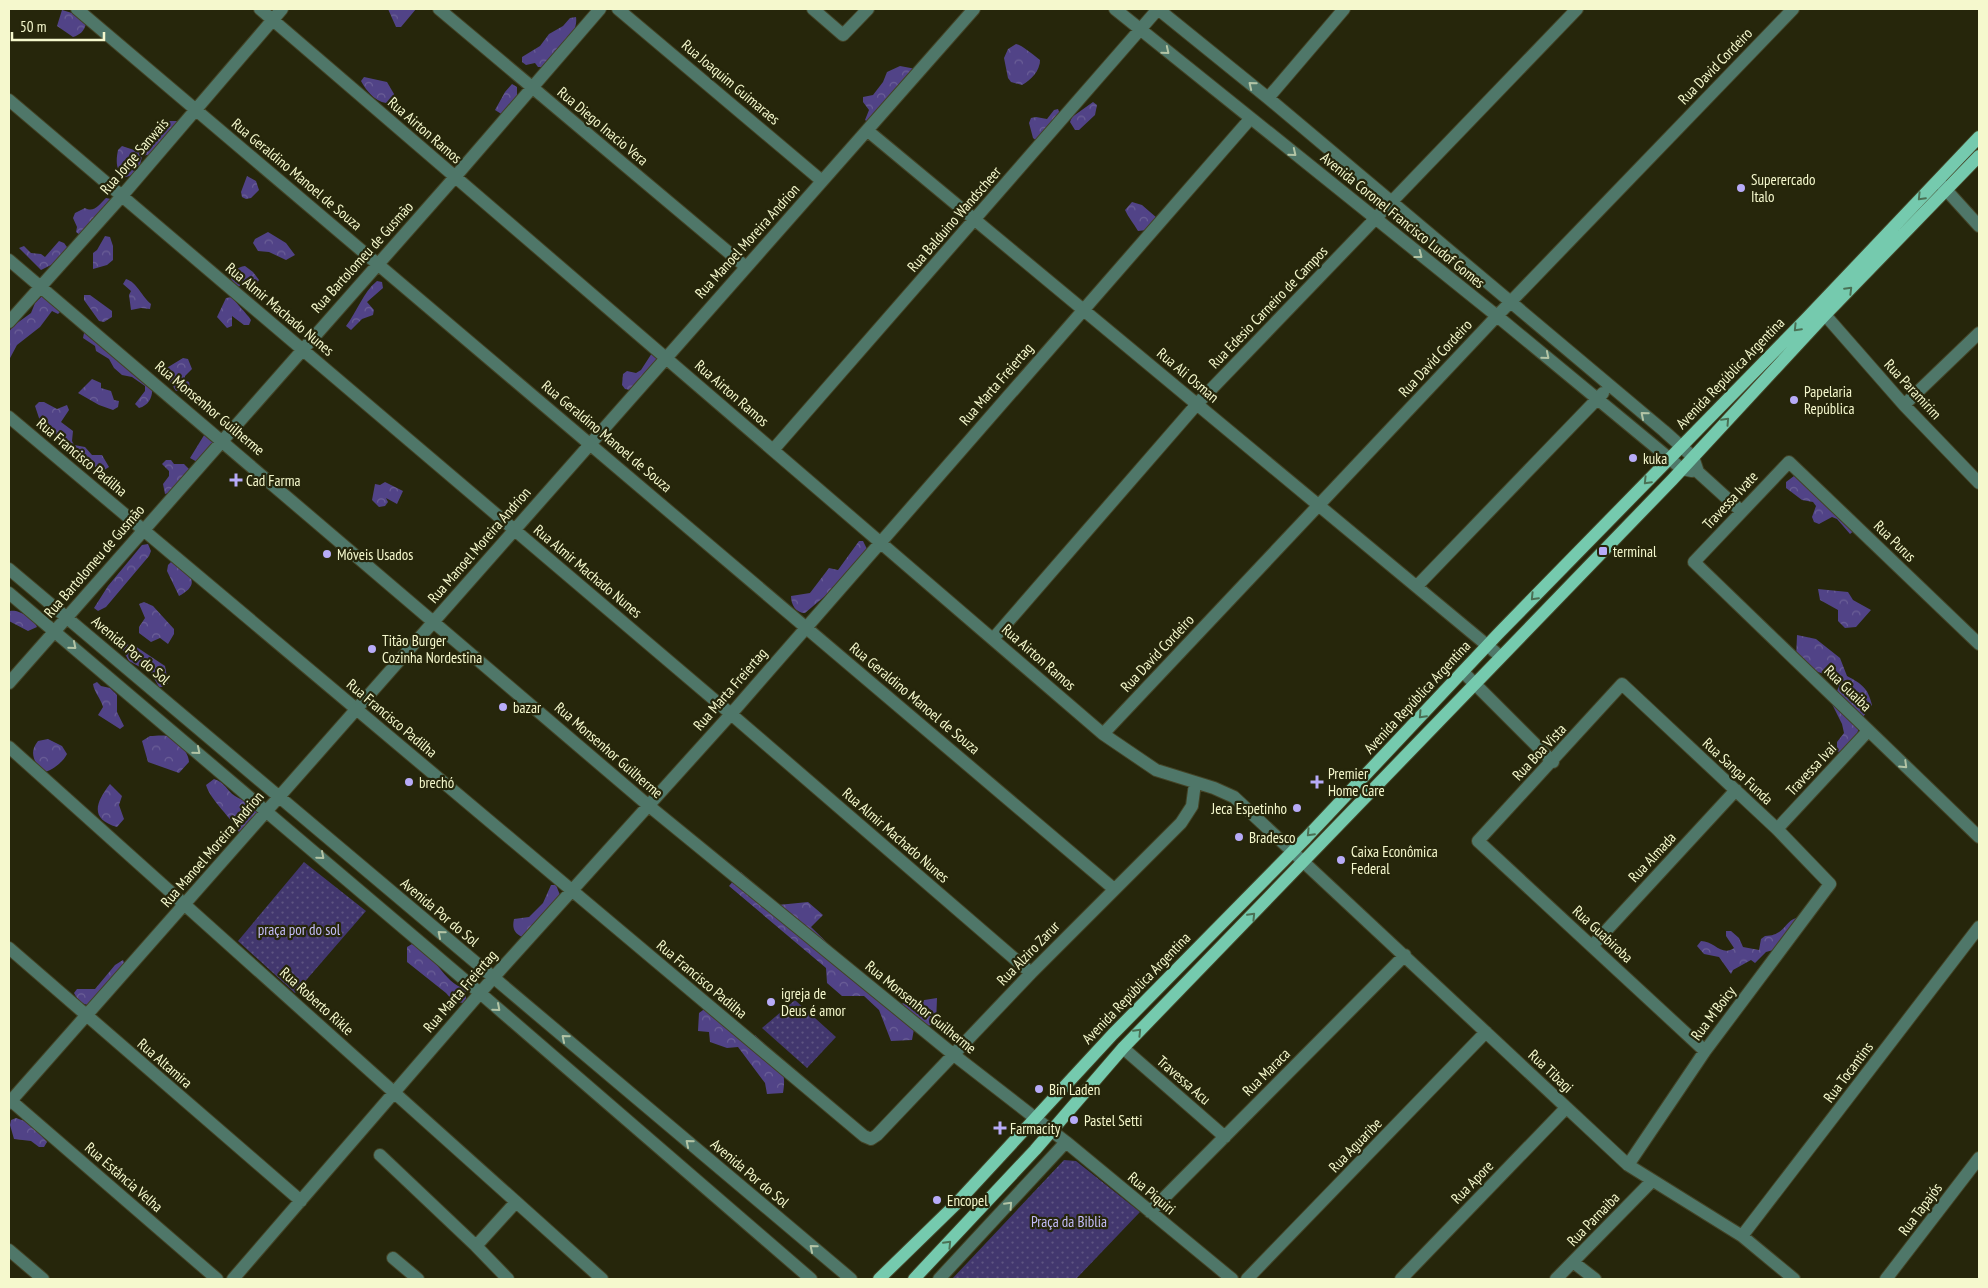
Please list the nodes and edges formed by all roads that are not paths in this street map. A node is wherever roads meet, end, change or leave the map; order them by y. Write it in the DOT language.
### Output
graph roads {
  1 [pos="77,9"];
  2 [pos="260,9"];
  3 [pos="282,9"];
  4 [pos="439,9"];
  5 [pos="600,9"];
  6 [pos="618,9"];
  7 [pos="813,9"];
  8 [pos="868,9"];
  9 [pos="974,9"];
  10 [pos="1115,9"];
  11 [pos="1158,9"];
  12 [pos="1344,9"];
  13 [pos="1577,9"];
  14 [pos="1793,9"];
  15 [pos="273,20"];
  16 [pos="1141,31"];
  17 [pos="531,87"];
  18 [pos="1268,98"];
  19 [pos="9,100"];
  20 [pos="195,110"];
  21 [pos="1250,119"];
  22 [pos="868,131"];
  23 [pos="1979,137"];
  24 [pos="1979,156"];
  25 [pos="455,177"];
  26 [pos="822,181"];
  27 [pos="1942,185"];
  28 [pos="121,197"];
  29 [pos="1391,203"];
  30 [pos="974,220"];
  31 [pos="1376,220"];
  32 [pos="1979,226"];
  33 [pos="9,260"];
  34 [pos="378,263"];
  35 [pos="746,266"];
  36 [pos="40,287"];
  37 [pos="1509,303"];
  38 [pos="1082,309"];
  39 [pos="1821,311"];
  40 [pos="1497,316"];
  41 [pos="9,322"];
  42 [pos="1979,333"];
  43 [pos="302,349"];
  44 [pos="666,357"];
  45 [pos="1610,386"];
  46 [pos="1598,399"];
  47 [pos="1197,404"];
  48 [pos="1904,405"];
  49 [pos="9,417"];
  50 [pos="223,440"];
  51 [pos="591,443"];
  52 [pos="1682,446"];
  53 [pos="773,450"];
  54 [pos="1693,458"];
  55 [pos="1670,459"];
  56 [pos="1789,462"];
  57 [pos="1682,469"];
  58 [pos="1698,472"];
  59 [pos="1979,483"];
  60 [pos="1320,505"];
  61 [pos="1741,511"];
  62 [pos="143,529"];
  63 [pos="514,530"];
  64 [pos="880,542"];
  65 [pos="1694,562"];
  66 [pos="9,569"];
  67 [pos="1418,586"];
  68 [pos="9,592"];
  69 [pos="66,617"];
  70 [pos="435,621"];
  71 [pos="806,628"];
  72 [pos="55,631"];
  73 [pos="993,639"];
  74 [pos="1979,644"];
  75 [pos="1488,645"];
  76 [pos="1500,656"];
  77 [pos="1463,672"];
  78 [pos="9,683"];
  79 [pos="1474,683"];
  80 [pos="1622,684"];
  81 [pos="357,709"];
  82 [pos="730,714"];
  83 [pos="1868,731"];
  84 [pos="1103,734"];
  85 [pos="9,747"];
  86 [pos="1553,762"];
  87 [pos="1195,783"];
  88 [pos="1736,790"];
  89 [pos="279,797"];
  90 [pos="649,806"];
  91 [pos="267,810"];
  92 [pos="1777,829"];
  93 [pos="1979,837"];
  94 [pos="1478,841"];
  95 [pos="1293,851"];
  96 [pos="1304,861"];
  97 [pos="1830,884"];
  98 [pos="1114,889"];
  99 [pos="570,890"];
  100 [pos="186,904"];
  101 [pos="1979,927"];
  102 [pos="1592,946"];
  103 [pos="9,948"];
  104 [pos="1405,955"];
  105 [pos="1031,973"];
  106 [pos="493,978"];
  107 [pos="480,993"];
  108 [pos="86,1016"];
  109 [pos="1486,1032"];
  110 [pos="1123,1048"];
  111 [pos="1704,1051"];
  112 [pos="954,1054"];
  113 [pos="394,1092"];
  114 [pos="9,1101"];
  115 [pos="1566,1108"];
  116 [pos="1035,1119"];
  117 [pos="1051,1131"];
  118 [pos="1225,1137"];
  119 [pos="871,1139"];
  120 [pos="1066,1142"];
  121 [pos="380,1155"];
  122 [pos="1979,1158"];
  123 [pos="1628,1165"];
  124 [pos="1652,1181"];
  125 [pos="301,1201"];
  126 [pos="516,1202"];
  127 [pos="1150,1212"];
  128 [pos="1742,1236"];
  129 [pos="476,1246"];
  130 [pos="9,1250"];
  131 [pos="393,1258"];
  132 [pos="1573,1262"];
  133 [pos="43,1279"];
  134 [pos="218,1279"];
  135 [pos="233,1279"];
  136 [pos="418,1279"];
  137 [pos="508,1279"];
  138 [pos="602,1279"];
  139 [pos="811,1279"];
  140 [pos="851,1279"];
  141 [pos="879,1279"];
  142 [pos="914,1279"];
  143 [pos="940,1279"];
  144 [pos="1232,1279"];
  145 [pos="1247,1279"];
  146 [pos="1401,1279"];
  147 [pos="1556,1279"];
  148 [pos="1595,1279"];
  149 [pos="1794,1279"];
  150 [pos="1886,1279"];
  1 -- 20 [label="street, Rua Geraldino Manoel de Souza"];
  2 -- 15 [label="street, Rua Airton Ramos"];
  3 -- 15 [label="street, Rua Jorge Sanwais"];
  4 -- 17 [label="street, Rua Diego Inacio Vera"];
  5 -- 17 [label="street, Rua Bartolomeu de Gusmão"];
  6 -- 26 [label="street, Rua Joaquim Guimaraes"];
  7 -- 8 [label="street"];
  9 -- 22 [label="street, Rua Manoel Moreira Andrion"];
  10 -- 16 [label="street, Avenida Coronel Francisco Ludof Gomes"];
  11 -- 16 [label="street, Rua Balduino Wandscheer"];
  18 -- 11 [label="street, Avenida Coronel Francisco Ludof Gomes, one-way"];
  12 -- 18 [label="street"];
  13 -- 29 [label="street, Rua Edesio Carneiro de Campos"];
  14 -- 37 [label="street, Rua David Cordeiro"];
  15 -- 20 [label="street, Rua Jorge Sanwais"];
  15 -- 25 [label="street, Rua Airton Ramos"];
  16 -- 21 [label="street, Avenida Coronel Francisco Ludof Gomes, one-way"];
  16 -- 30 [label="street, Rua Balduino Wandscheer"];
  17 -- 25 [label="street, Rua Bartolomeu de Gusmão"];
  17 -- 35 [label="street, Rua Diego Inacio Vera"];
  18 -- 29 [label="street, Avenida Coronel Francisco Ludof Gomes"];
  19 -- 28 [label="street, Rua Almir Machado Nunes"];
  20 -- 28 [label="street, Rua Jorge Sanwais"];
  20 -- 34 [label="street, Rua Geraldino Manoel de Souza"];
  21 -- 31 [label="street, Avenida Coronel Francisco Ludof Gomes, one-way"];
  21 -- 38 [label="street, Rua Marta Freiertag"];
  22 -- 26 [label="street, Rua Manoel Moreira Andrion"];
  22 -- 30 [label="street, Rua Ali Osman"];
  23 -- 27 [label="main road, Avenida República Argentina"];
  24 -- 27 [label="main road, Avenida República Argentina"];
  25 -- 34 [label="street, Rua Bartolomeu de Gusmão"];
  25 -- 44 [label="street, Rua Airton Ramos"];
  26 -- 35 [label="street, Rua Manoel Moreira Andrion"];
  27 -- 32 [label="street"];
  27 -- 39 [label="main road, Avenida República Argentina"];
  28 -- 36 [label="street, Rua Jorge Sanwais"];
  28 -- 43 [label="street, Rua Almir Machado Nunes"];
  29 -- 31 [label="street, Rua Edesio Carneiro de Campos"];
  29 -- 37 [label="street, Avenida Coronel Francisco Ludof Gomes"];
  30 -- 38 [label="street, Rua Ali Osman"];
  30 -- 53 [label="street, Rua Balduino Wandscheer"];
  31 -- 40 [label="street, Avenida Coronel Francisco Ludof Gomes, one-way"];
  31 -- 47 [label="street, Rua Edesio Carneiro de Campos"];
  33 -- 36 [label="street, Rua Monsenhor Guilherme"];
  34 -- 43 [label="street, Rua Bartolomeu de Gusmão"];
  34 -- 51 [label="street, Rua Geraldino Manoel de Souza"];
  35 -- 44 [label="street, Rua Manoel Moreira Andrion"];
  36 -- 41 [label="street, Rua Jorge Sanwais"];
  36 -- 50 [label="street, Rua Monsenhor Guilherme"];
  37 -- 40 [label="street, Rua David Cordeiro"];
  37 -- 45 [label="street, Avenida Coronel Francisco Ludof Gomes"];
  38 -- 47 [label="street, Rua Ali Osman"];
  38 -- 64 [label="street, Rua Marta Freiertag"];
  39 -- 48 [label="street, Rua Paramirim"];
  39 -- 52 [label="main road, Avenida República Argentina, one-way"];
  54 -- 39 [label="main road, Avenida República Argentina, one-way"];
  40 -- 46 [label="street, Avenida Coronel Francisco Ludof Gomes, one-way"];
  40 -- 60 [label="street, Rua David Cordeiro"];
  42 -- 48 [label="street"];
  43 -- 50 [label="street, Rua Bartolomeu de Gusmão"];
  43 -- 63 [label="street, Rua Almir Machado Nunes"];
  44 -- 51 [label="street, Rua Manoel Moreira Andrion"];
  44 -- 53 [label="street, Rua Airton Ramos"];
  45 -- 46 [label="street"];
  52 -- 45 [label="street, Avenida Coronel Francisco Ludof Gomes, one-way"];
  46 -- 55 [label="street, Avenida Coronel Francisco Ludof Gomes"];
  46 -- 67 [label="street"];
  47 -- 60 [label="street, Rua Ali Osman"];
  47 -- 73 [label="street, Rua Edesio Carneiro de Campos"];
  48 -- 59 [label="street, Rua Paramirim"];
  49 -- 62 [label="street, Rua Francisco Padilha"];
  50 -- 62 [label="street, Rua Bartolomeu de Gusmão"];
  50 -- 70 [label="street, Rua Monsenhor Guilherme"];
  51 -- 63 [label="street, Rua Manoel Moreira Andrion"];
  51 -- 71 [label="street, Rua Geraldino Manoel de Souza"];
  52 -- 54 [label="street, Avenida Coronel Francisco Ludof Gomes"];
  52 -- 55 [label="main road, Avenida República Argentina"];
  53 -- 64 [label="street, Rua Airton Ramos"];
  54 -- 57 [label="main road, Avenida República Argentina"];
  54 -- 58 [label="street"];
  55 -- 57 [label="street, Avenida Coronel Francisco Ludof Gomes"];
  55 -- 75 [label="main road, Avenida República Argentina, one-way"];
  56 -- 61 [label="street, Travessa Ivate"];
  56 -- 74 [label="street, Rua Purus"];
  57 -- 58 [label="street"];
  57 -- 76 [label="main road, Avenida República Argentina"];
  58 -- 61 [label="street"];
  60 -- 67 [label="street, Rua Ali Osman"];
  60 -- 84 [label="street, Rua David Cordeiro"];
  61 -- 65 [label="street, Travessa Ivate"];
  62 -- 69 [label="street, Rua Bartolomeu de Gusmão"];
  62 -- 81 [label="street, Rua Francisco Padilha"];
  63 -- 70 [label="street, Rua Manoel Moreira Andrion"];
  63 -- 82 [label="street, Rua Almir Machado Nunes"];
  64 -- 71 [label="street, Rua Marta Freiertag"];
  64 -- 73 [label="street, Rua Airton Ramos"];
  65 -- 83 [label="street, Rua Guaiba"];
  66 -- 69 [label="street, Avenida Por do Sol"];
  67 -- 75 [label="street, Rua Ali Osman"];
  68 -- 72 [label="street"];
  69 -- 72 [label="street, Rua Bartolomeu de Gusmão"];
  69 -- 89 [label="street, Avenida Por do Sol"];
  70 -- 81 [label="street, Rua Manoel Moreira Andrion"];
  70 -- 90 [label="street, Rua Monsenhor Guilherme"];
  71 -- 82 [label="street, Rua Marta Freiertag"];
  71 -- 98 [label="street, Rua Geraldino Manoel de Souza"];
  72 -- 78 [label="street, Rua Bartolomeu de Gusmão"];
  72 -- 91 [label="street, one-way"];
  73 -- 84 [label="street, Rua Airton Ramos"];
  75 -- 76 [label="street, Rua Ali Osman"];
  75 -- 77 [label="main road, Avenida República Argentina"];
  76 -- 79 [label="main road, Avenida República Argentina"];
  77 -- 79 [label="street"];
  77 -- 95 [label="main road, Avenida República Argentina, one-way"];
  79 -- 86 [label="street"];
  79 -- 96 [label="main road, Avenida República Argentina"];
  80 -- 86 [label="street, Rua Boa Vista"];
  80 -- 88 [label="street, Rua Sanga Funda"];
  81 -- 89 [label="street, Rua Manoel Moreira Andrion"];
  81 -- 99 [label="street, Rua Francisco Padilha"];
  82 -- 90 [label="street, Rua Marta Freiertag"];
  82 -- 105 [label="street, Rua Almir Machado Nunes"];
  83 -- 92 [label="street, Travessa Ivaí"];
  83 -- 93 [label="street, Rua Guaiba, one-way"];
  84 -- 87 [label="street, Rua Airton Ramos"];
  85 -- 100 [label="street, Rua Roberto Rikle"];
  86 -- 94 [label="street, Rua Boa Vista"];
  87 -- 95 [label="street"];
  87 -- 98 [label="street, Rua Alziro Zarur"];
  88 -- 92 [label="street, Rua Sanga Funda"];
  88 -- 102 [label="street, Rua Almada"];
  89 -- 91 [label="street, Rua Manoel Moreira Andrion"];
  106 -- 89 [label="street, Avenida Por do Sol, one-way"];
  90 -- 99 [label="street, Rua Marta Freiertag"];
  90 -- 112 [label="street, Rua Monsenhor Guilherme"];
  91 -- 100 [label="street, Rua Manoel Moreira Andrion"];
  91 -- 107 [label="street, one-way"];
  92 -- 97 [label="street, Rua Sanga Funda"];
  94 -- 102 [label="street, Rua Guabiroba"];
  95 -- 96 [label="street, Rua Tibagi"];
  95 -- 116 [label="main road, Avenida República Argentina"];
  96 -- 104 [label="street, Rua Tibagi"];
  110 -- 96 [label="main road, Avenida República Argentina, one-way"];
  97 -- 111 [label="street, Rua M'Boicy"];
  98 -- 105 [label="street, Rua Alziro Zarur"];
  99 -- 106 [label="street, Rua Marta Freiertag"];
  99 -- 119 [label="street, Rua Francisco Padilha"];
  100 -- 108 [label="street, Rua Manoel Moreira Andrion"];
  100 -- 113 [label="street, Rua Roberto Rikle"];
  101 -- 128 [label="street, Rua Tocantins"];
  102 -- 111 [label="street, Rua Guabiroba"];
  103 -- 108 [label="street, Rua Altamira"];
  104 -- 109 [label="street, Rua Tibagi"];
  104 -- 118 [label="street, Rua Maraca"];
  105 -- 112 [label="street, Rua Alziro Zarur"];
  106 -- 107 [label="street, Rua Marta Freiertag"];
  140 -- 106 [label="street, Avenida Por do Sol, one-way"];
  107 -- 113 [label="street, Rua Marta Freiertag"];
  107 -- 139 [label="street, one-way"];
  108 -- 114 [label="street, Rua Manoel Moreira Andrion"];
  108 -- 125 [label="street, Rua Altamira"];
  109 -- 115 [label="street, Rua Tibagi"];
  109 -- 145 [label="street, Rua Aguaribe"];
  110 -- 117 [label="main road, Avenida República Argentina"];
  110 -- 118 [label="street, Travessa Acu"];
  111 -- 123 [label="street, Rua M'Boicy"];
  112 -- 116 [label="street, Rua Monsenhor Guilherme"];
  112 -- 119 [label="street, Rua Alziro Zarur"];
  113 -- 125 [label="street, Rua Marta Freiertag"];
  113 -- 126 [label="street, Rua Roberto Rikle"];
  114 -- 134 [label="street, Rua Estância Velha"];
  115 -- 123 [label="street, Rua Tibagi"];
  115 -- 146 [label="street, Rua Apore"];
  116 -- 117 [label="street, Rua Monsenhor Guilherme"];
  116 -- 141 [label="main road, Avenida República Argentina"];
  117 -- 120 [label="street, Rua Piquiri"];
  142 -- 117 [label="main road, Avenida República Argentina, one-way"];
  118 -- 127 [label="street, Rua Maraca"];
  120 -- 127 [label="street, Rua Piquiri"];
  143 -- 120 [label="street, one-way"];
  121 -- 129 [label="street"];
  122 -- 150 [label="street, Rua Tapajós"];
  123 -- 124 [label="street, Rua Tibagi"];
  124 -- 128 [label="street, Rua Tibagi"];
  124 -- 132 [label="street, Rua Parnaiba"];
  125 -- 135 [label="street, Rua Marta Freiertag"];
  126 -- 129 [label="street"];
  126 -- 138 [label="street, Rua Roberto Rikle"];
  127 -- 144 [label="street, Rua Piquiri"];
  128 -- 149 [label="street, Rua Tibagi"];
  129 -- 137 [label="street"];
  130 -- 133 [label="street"];
  131 -- 136 [label="street"];
  132 -- 147 [label="street, Rua Parnaiba"];
  132 -- 148 [label="street"];
}
